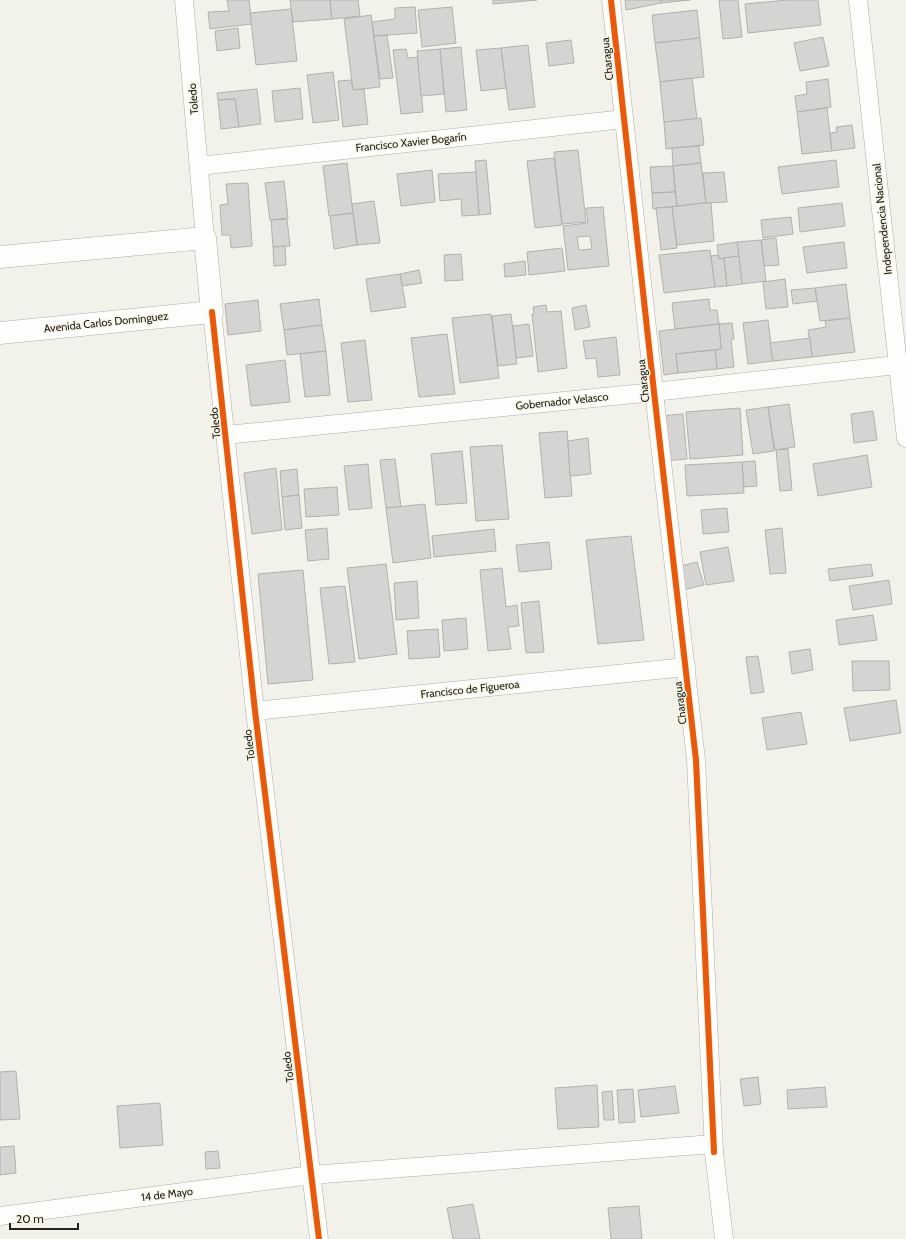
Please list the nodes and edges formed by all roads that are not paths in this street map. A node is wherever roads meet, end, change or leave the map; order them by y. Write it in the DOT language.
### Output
graph roads {
  1 [pos="184,0"];
  2 [pos="611,0"];
  3 [pos="858,0"];
  4 [pos="624,119"];
  5 [pos="199,166"];
  6 [pos="205,238"];
  7 [pos="0,257"];
  8 [pos="212,312"];
  9 [pos="0,333"];
  10 [pos="897,365"];
  11 [pos="654,392"];
  12 [pos="226,435"];
  13 [pos="906,438"];
  14 [pos="686,667"];
  15 [pos="255,711"];
  16 [pos="714,1152"];
  17 [pos="311,1175"];
  18 [pos="0,1216"];
  19 [pos="319,1239"];
  20 [pos="724,1239"];
  1 -- 5 [label="street, Toledo"];
  2 -- 4 [label="street, Charagua"];
  3 -- 10 [label="street, Independencia Nacional"];
  4 -- 5 [label="street, Francisco Xavier Bogarín"];
  4 -- 11 [label="street, Charagua"];
  5 -- 6 [label="street, Toledo"];
  6 -- 7 [label="main road"];
  6 -- 8 [label="main road, Toledo"];
  8 -- 9 [label="main road, Avenida Carlos Dominguez"];
  8 -- 12 [label="street, Toledo"];
  10 -- 11 [label="street, Gobernador Velasco"];
  10 -- 13 [label="street, Independencia Nacional"];
  11 -- 12 [label="street, Gobernador Velasco"];
  11 -- 14 [label="street, Charagua"];
  12 -- 15 [label="street, Toledo"];
  14 -- 15 [label="street, Francisco de Figueroa"];
  14 -- 16 [label="street, Charagua"];
  15 -- 17 [label="street, Toledo"];
  16 -- 17 [label="street, 14 de Mayo"];
  16 -- 20 [label="street, Charagua"];
  17 -- 18 [label="street, 14 de Mayo"];
  17 -- 19 [label="street, Toledo"];
}
